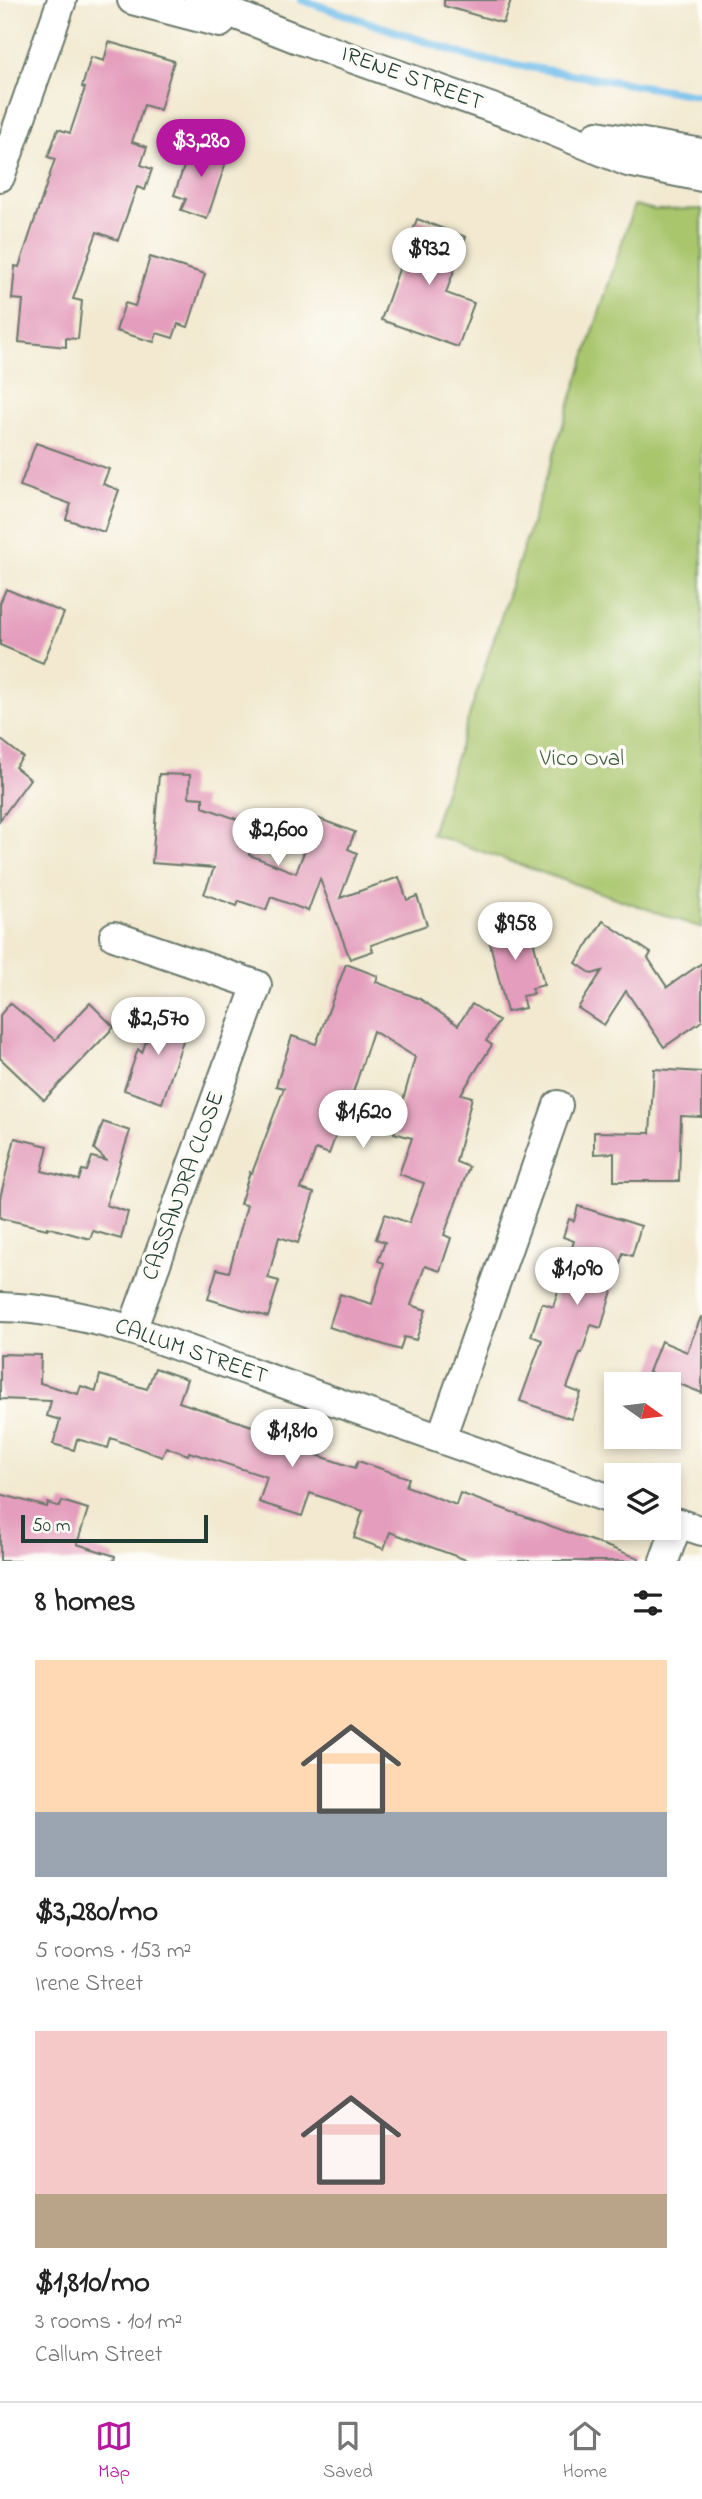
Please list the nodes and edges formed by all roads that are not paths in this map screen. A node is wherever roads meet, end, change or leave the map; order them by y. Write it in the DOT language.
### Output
graph roads {
  1 [pos="62,0"];
  2 [pos="132,0"];
  3 [pos="198,0"];
  4 [pos="298,39"];
  5 [pos="526,120"];
  6 [pos="702,153"];
  7 [pos="0,177"];
  8 [pos="702,177"];
  9 [pos="114,936"];
  10 [pos="558,1105"];
  11 [pos="0,1307"];
  12 [pos="132,1330"];
  13 [pos="441,1438"];
  14 [pos="604,1497"];
  15 [pos="683,1524"];
  16 [pos="664,1561"];
  1 -- 7 [label="street"];
  2 -- 4 [label="street, IRENE STREET"];
  3 -- 4 [label="street, IRENE STREET"];
  4 -- 5 [label="street, IRENE STREET"];
  5 -- 6 [label="street, IRENE STREET"];
  5 -- 8 [label="street, IRENE STREET"];
  9 -- 12 [label="street, CASSANDRA CLOSE"];
  10 -- 13 [label="street"];
  11 -- 12 [label="street, CALLUM STREET"];
  12 -- 13 [label="street, CALLUM STREET"];
  13 -- 14 [label="street, CALLUM STREET"];
  15 -- 16 [label="street"];
}
